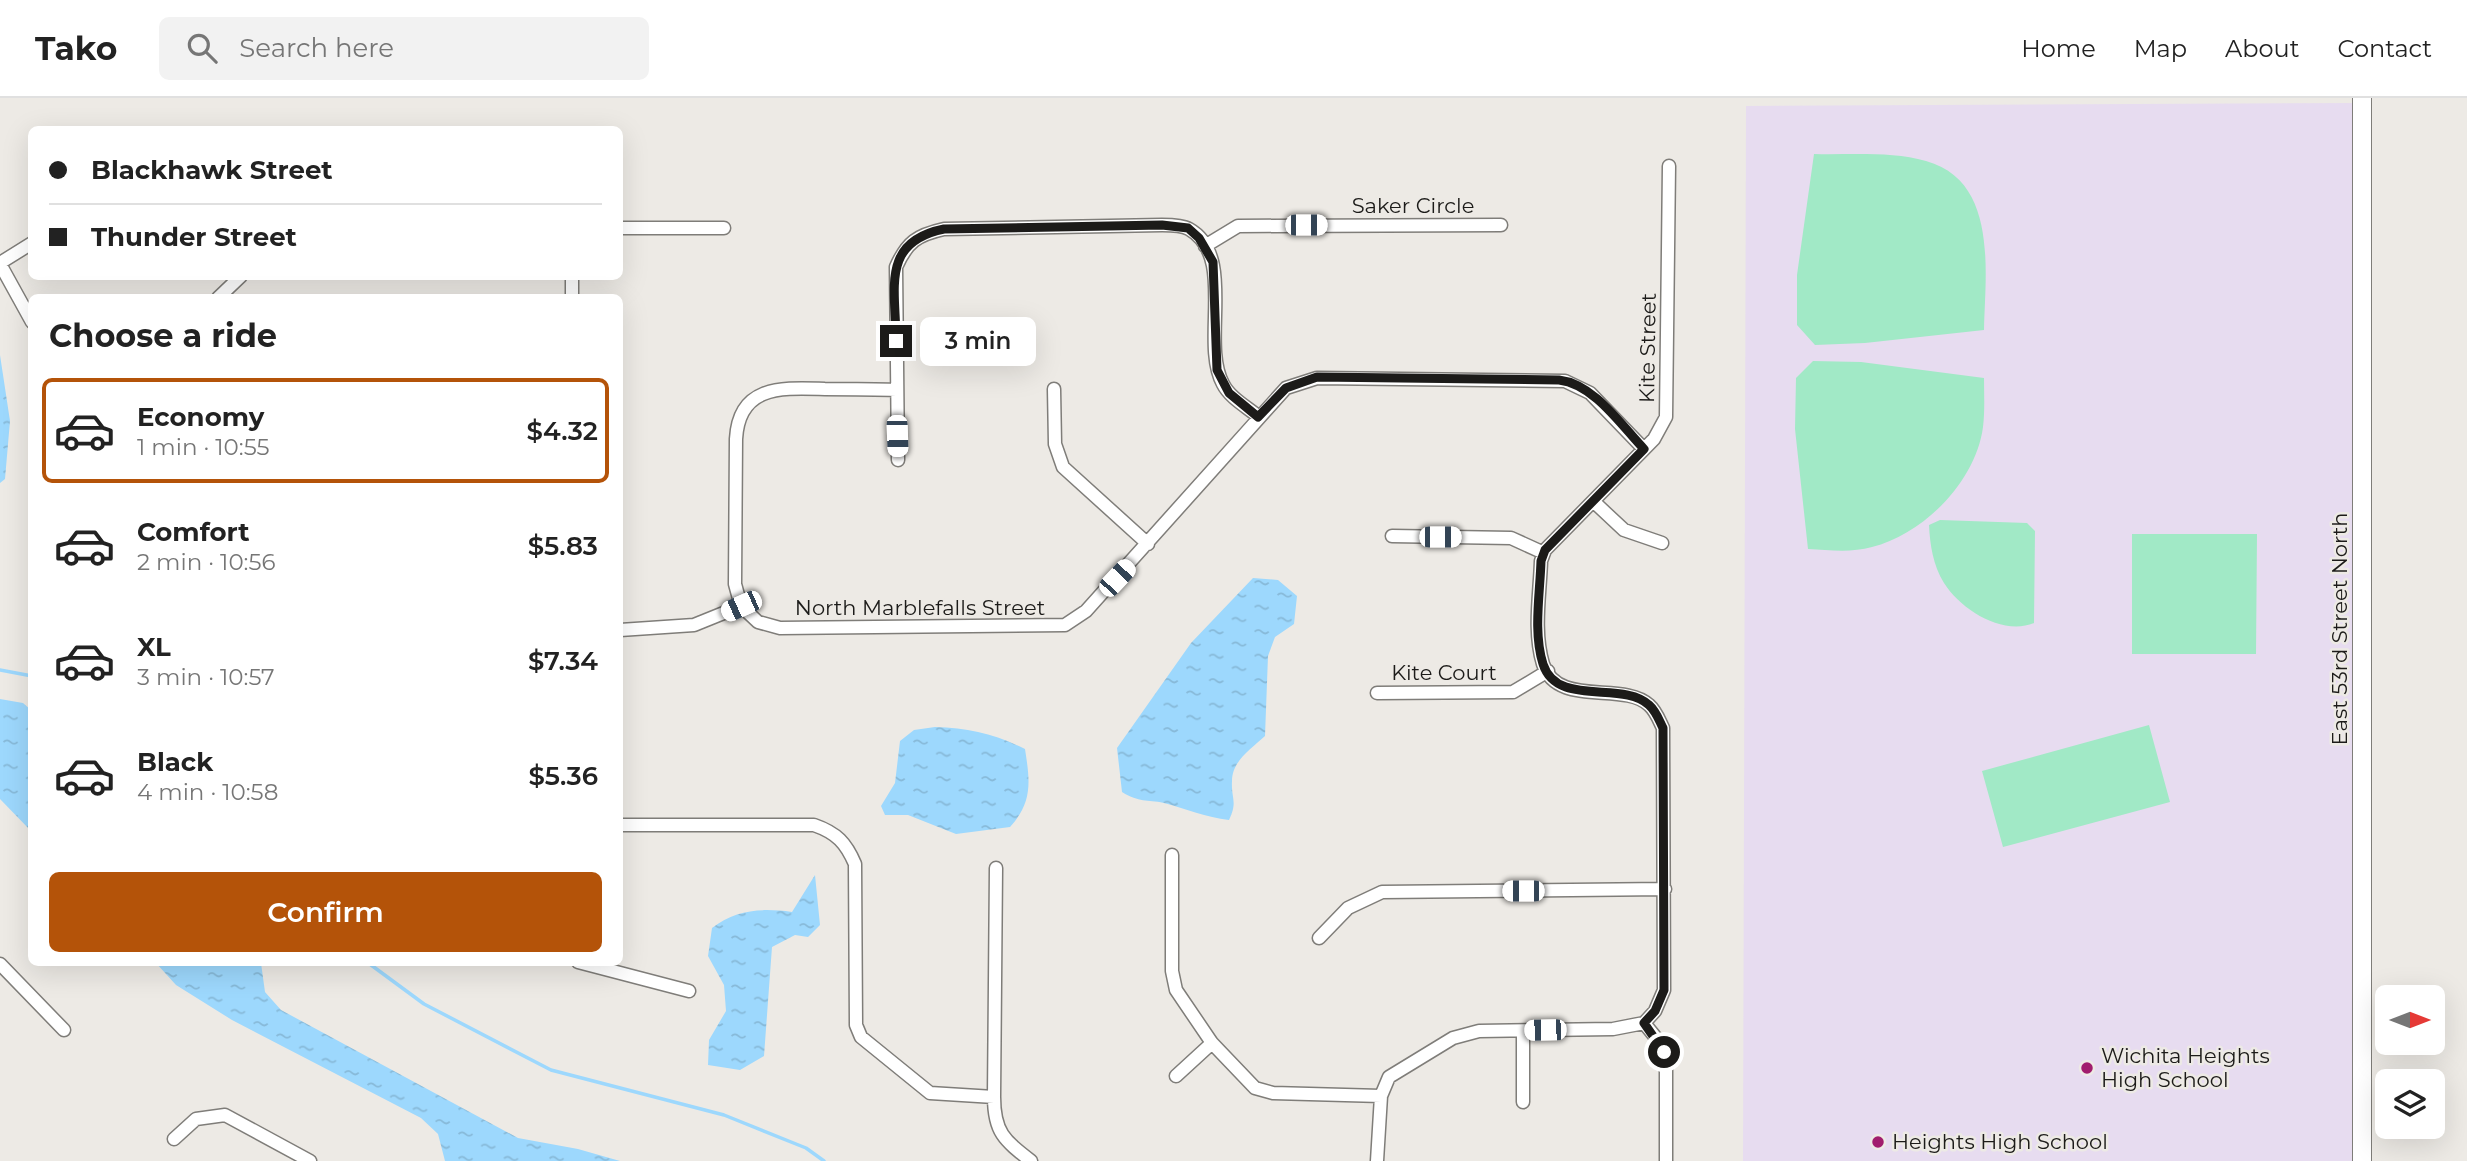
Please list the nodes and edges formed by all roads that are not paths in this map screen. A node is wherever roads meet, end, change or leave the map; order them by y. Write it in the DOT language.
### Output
graph roads {
  1 [pos="2362,98"];
  2 [pos="1669,166"];
  3 [pos="1501,225"];
  4 [pos="724,228"];
  5 [pos="623,229"];
  6 [pos="28,246"];
  7 [pos="1205,246"];
  8 [pos="0,264"];
  9 [pos="237,280"];
  10 [pos="222,294"];
  11 [pos="28,315"];
  12 [pos="1054,389"];
  13 [pos="896,390"];
  14 [pos="1258,417"];
  15 [pos="1644,449"];
  16 [pos="898,460"];
  17 [pos="1593,500"];
  18 [pos="1392,537"];
  19 [pos="1662,543"];
  20 [pos="1148,544"];
  21 [pos="1544,553"];
  22 [pos="741,606"];
  23 [pos="623,630"];
  24 [pos="1548,671"];
  25 [pos="1377,693"];
  26 [pos="623,824"];
  27 [pos="1172,855"];
  28 [pos="996,869"];
  29 [pos="1665,889"];
  30 [pos="1319,938"];
  31 [pos="0,964"];
  32 [pos="593,966"];
  33 [pos="689,992"];
  34 [pos="1644,1023"];
  35 [pos="64,1030"];
  36 [pos="1523,1031"];
  37 [pos="1212,1043"];
  38 [pos="1177,1076"];
  39 [pos="1381,1096"];
  40 [pos="994,1097"];
  41 [pos="1523,1102"];
  42 [pos="174,1139"];
  43 [pos="310,1161"];
  44 [pos="1031,1161"];
  45 [pos="1377,1161"];
  46 [pos="1667,1161"];
  47 [pos="2362,1161"];
  1 -- 47 [label="main road, East 53rd Street North"];
  2 -- 15 [label="street, Kite Street"];
  3 -- 7 [label="street, Saker Circle"];
  4 -- 5 [label="street"];
  6 -- 8 [label="street"];
  7 -- 13 [label="street"];
  7 -- 14 [label="street"];
  8 -- 11 [label="street"];
  9 -- 10 [label="street"];
  12 -- 20 [label="street"];
  13 -- 16 [label="street"];
  13 -- 22 [label="street"];
  14 -- 15 [label="street, North Marblefalls Street"];
  14 -- 20 [label="street, North Marblefalls Street"];
  15 -- 17 [label="street, Kite Street"];
  17 -- 19 [label="street"];
  17 -- 21 [label="street, Kite Street"];
  18 -- 21 [label="street"];
  20 -- 22 [label="street, North Marblefalls Street"];
  21 -- 24 [label="street"];
  22 -- 23 [label="street"];
  24 -- 25 [label="street, Kite Court"];
  24 -- 29 [label="street"];
  26 -- 40 [label="street"];
  27 -- 37 [label="street"];
  28 -- 40 [label="street"];
  29 -- 30 [label="street"];
  29 -- 34 [label="street"];
  31 -- 35 [label="street"];
  32 -- 33 [label="street"];
  34 -- 36 [label="street"];
  34 -- 46 [label="street"];
  36 -- 39 [label="street"];
  36 -- 41 [label="street"];
  37 -- 38 [label="street"];
  37 -- 39 [label="street"];
  39 -- 45 [label="street"];
  40 -- 44 [label="street"];
  42 -- 43 [label="street"];
}
